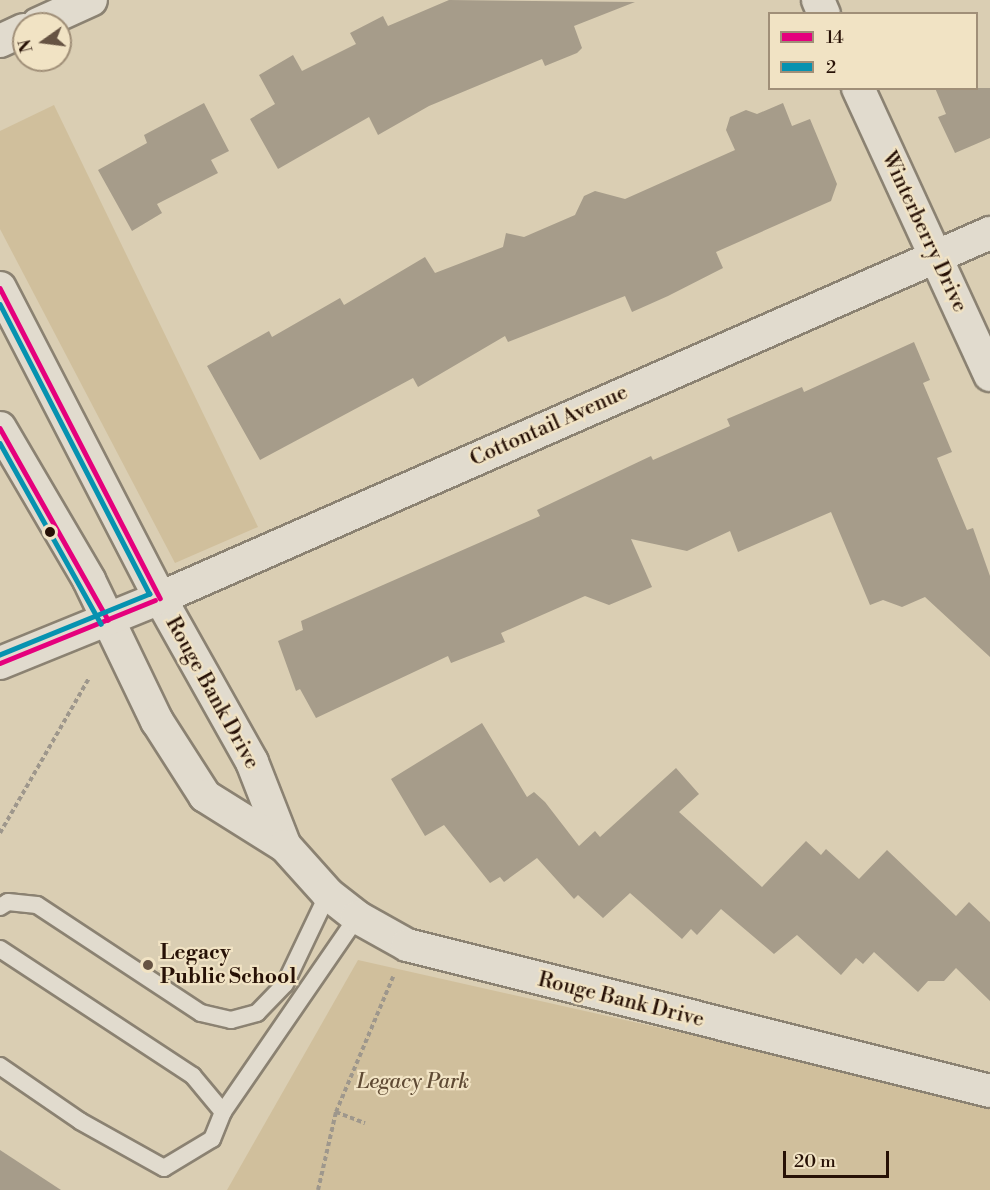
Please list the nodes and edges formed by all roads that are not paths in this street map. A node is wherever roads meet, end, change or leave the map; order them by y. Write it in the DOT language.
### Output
graph roads {
  1 [pos="91,0"];
  2 [pos="64,12"];
  3 [pos="859,90"];
  4 [pos="990,233"];
  5 [pos="935,258"];
  6 [pos="0,288"];
  7 [pos="990,375"];
  8 [pos="0,428"];
  9 [pos="160,598"];
  10 [pos="108,620"];
  11 [pos="0,663"];
  12 [pos="285,846"];
  13 [pos="328,894"];
  14 [pos="0,907"];
  15 [pos="357,917"];
  16 [pos="0,949"];
  17 [pos="0,1066"];
  18 [pos="990,1091"];
  19 [pos="223,1112"];
  1 -- 2 [label="street"];
  3 -- 5 [label="street, Winterberry Drive"];
  4 -- 5 [label="street, Cottontail Avenue"];
  5 -- 7 [label="street, Winterberry Drive"];
  5 -- 9 [label="street, Cottontail Avenue"];
  6 -- 9 [label="street, Rouge Bank Drive"];
  8 -- 10 [label="street, Rouge Bank Drive"];
  9 -- 10 [label="street, Cottontail Avenue"];
  9 -- 12 [label="street, Rouge Bank Drive"];
  10 -- 11 [label="street, Cottontail Avenue"];
  10 -- 12 [label="street, Rouge Bank Drive"];
  12 -- 13 [label="street, Rouge Bank Drive"];
  13 -- 14 [label="lane"];
  13 -- 15 [label="street, Rouge Bank Drive"];
  15 -- 18 [label="street, Rouge Bank Drive"];
  15 -- 19 [label="lane"];
  16 -- 19 [label="lane"];
  17 -- 19 [label="lane"];
}
